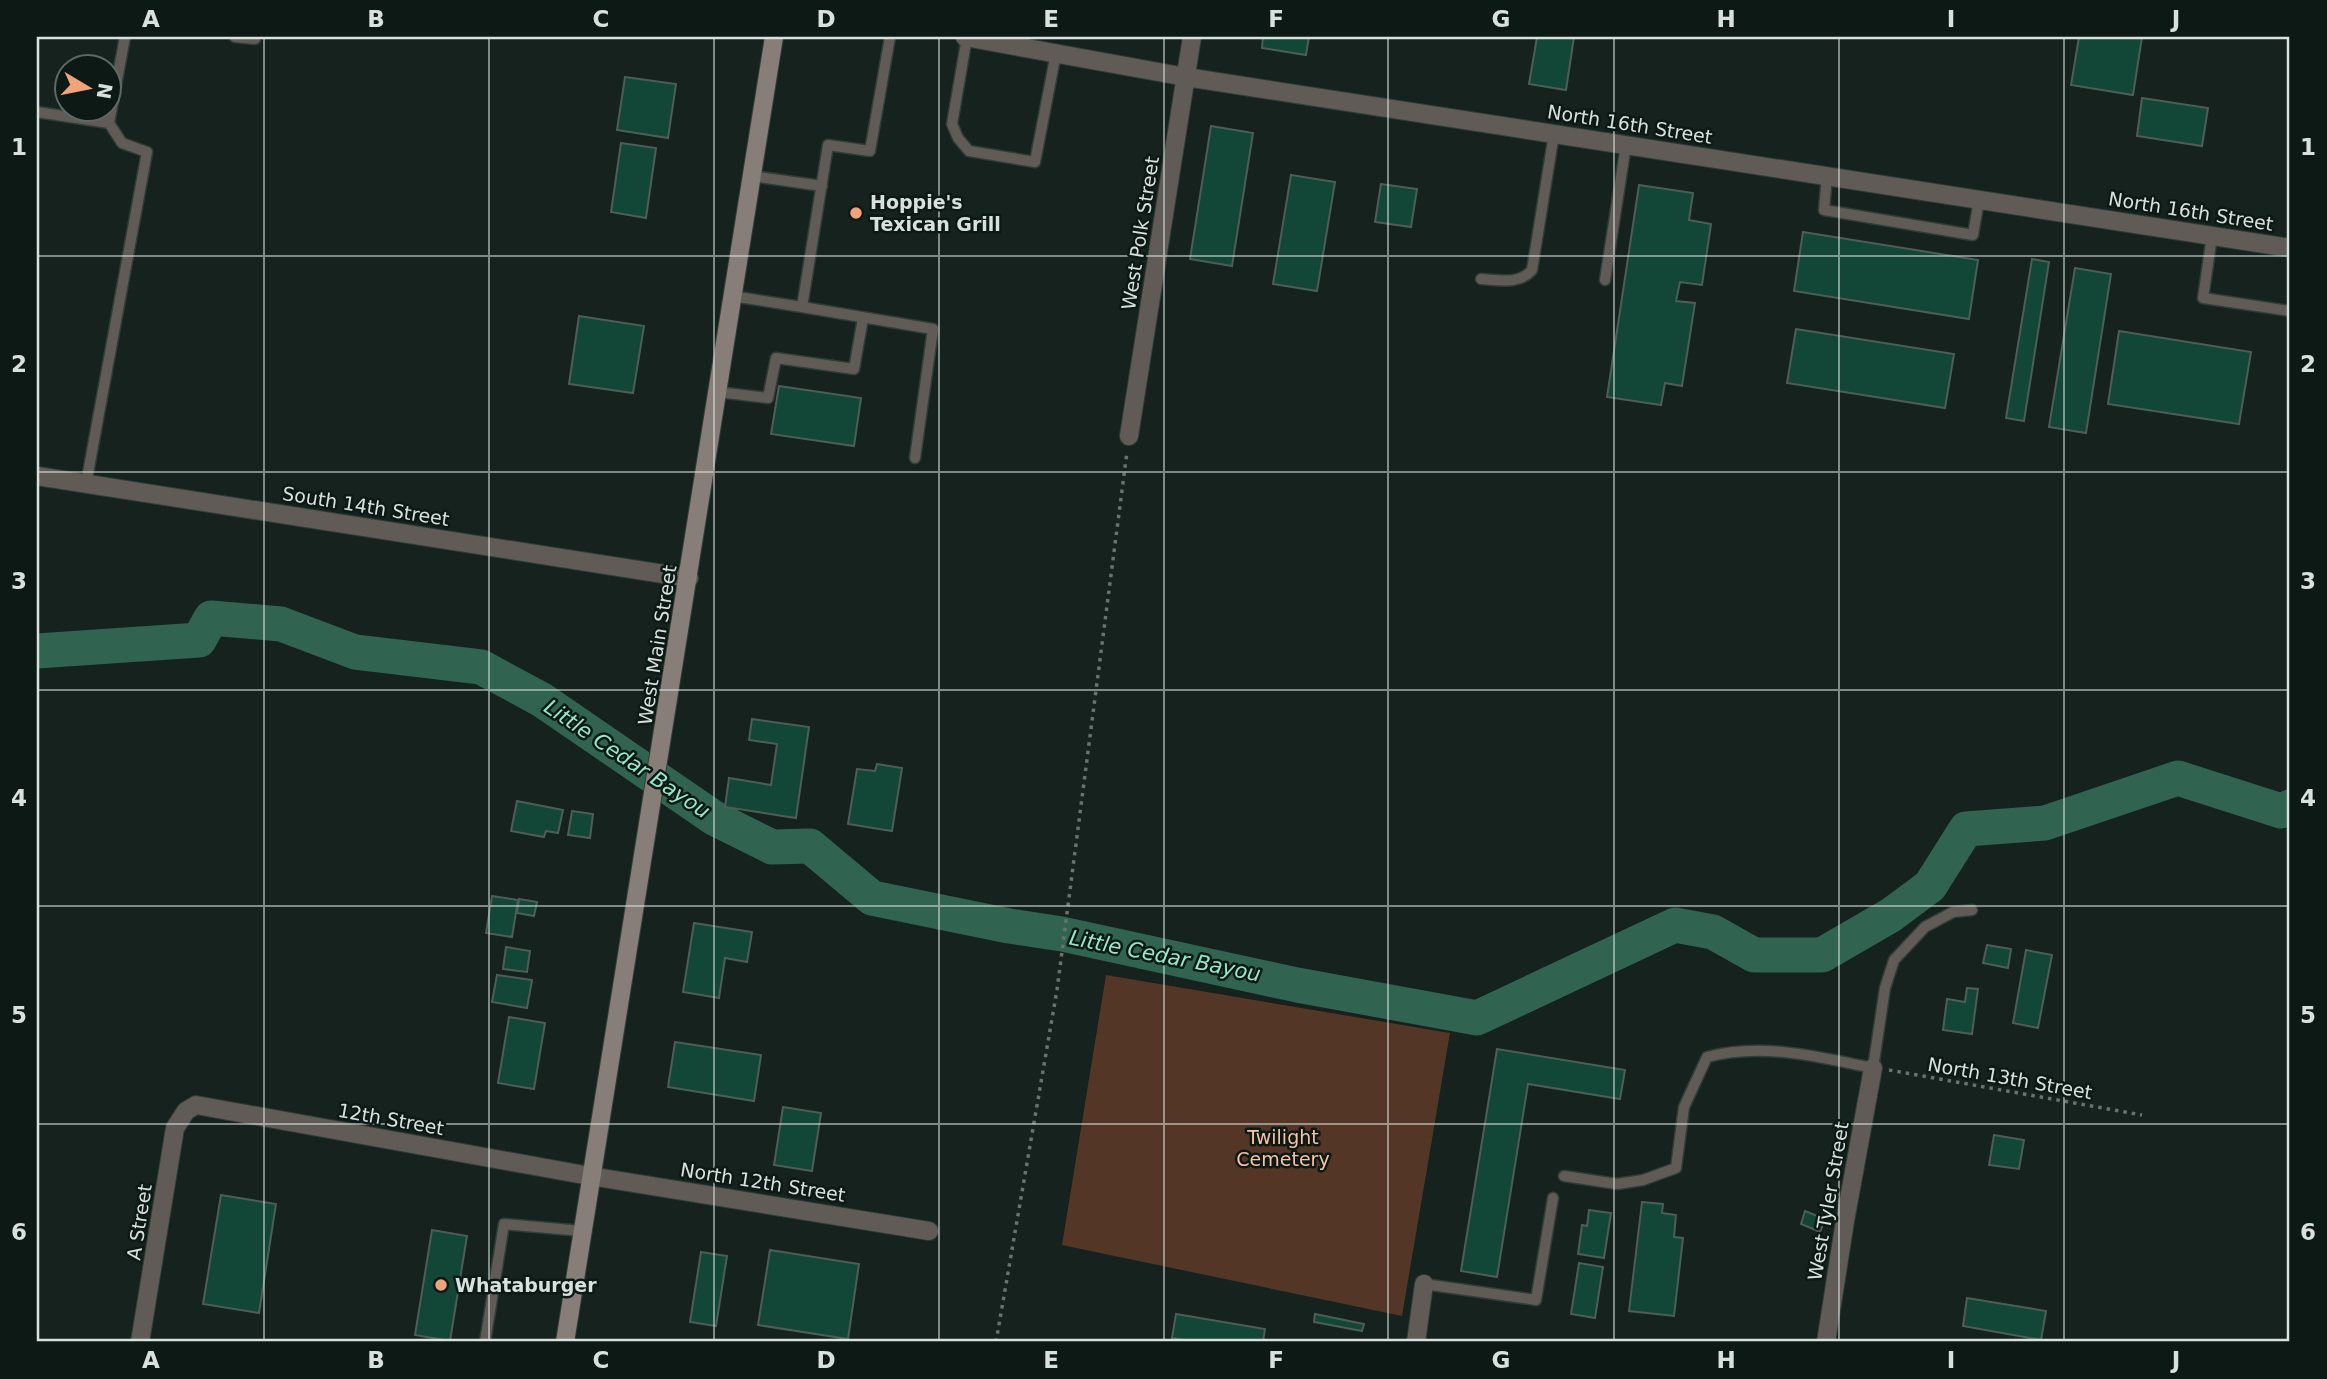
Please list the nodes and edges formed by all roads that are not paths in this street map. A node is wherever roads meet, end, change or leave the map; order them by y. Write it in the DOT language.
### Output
graph roads {
  1 [pos="125,37"];
  2 [pos="235,37"];
  3 [pos="256,37"];
  4 [pos="774,37"];
  5 [pos="890,37"];
  6 [pos="966,37"];
  7 [pos="1192,37"];
  8 [pos="1056,53"];
  9 [pos="1186,77"];
  10 [pos="37,112"];
  11 [pos="109,123"];
  12 [pos="1554,134"];
  13 [pos="1626,145"];
  14 [pos="752,176"];
  15 [pos="1828,176"];
  16 [pos="822,186"];
  17 [pos="1979,200"];
  18 [pos="2212,236"];
  19 [pos="2290,248"];
  20 [pos="1481,279"];
  21 [pos="1605,280"];
  22 [pos="732,296"];
  23 [pos="802,307"];
  24 [pos="2290,312"];
  25 [pos="863,318"];
  26 [pos="718,392"];
  27 [pos="1129,436"];
  28 [pos="915,458"];
  29 [pos="37,476"];
  30 [pos="86,484"];
  31 [pos="689,578"];
  32 [pos="1972,910"];
  33 [pos="1873,1068"];
  34 [pos="186,1111"];
  35 [pos="590,1176"];
  36 [pos="1564,1176"];
  37 [pos="1553,1198"];
  38 [pos="582,1231"];
  39 [pos="929,1231"];
  40 [pos="1424,1284"];
  41 [pos="140,1342"];
  42 [pos="485,1342"];
  43 [pos="565,1342"];
  44 [pos="1416,1342"];
  45 [pos="1826,1342"];
  1 -- 11 [label="lane"];
  2 -- 3 [label="lane"];
  4 -- 14 [label="main road, West Main Street"];
  5 -- 16 [label="lane"];
  6 -- 8 [label="street, North 16th Street"];
  6 -- 8 [label="lane"];
  7 -- 9 [label="street, West Polk Street"];
  8 -- 9 [label="street, North 16th Street"];
  9 -- 12 [label="street, North 16th Street"];
  9 -- 27 [label="street, West Polk Street"];
  10 -- 11 [label="lane"];
  11 -- 30 [label="lane"];
  12 -- 13 [label="street, North 16th Street"];
  12 -- 20 [label="lane"];
  13 -- 15 [label="street, North 16th Street"];
  13 -- 21 [label="lane"];
  14 -- 16 [label="lane"];
  14 -- 22 [label="main road, West Main Street"];
  15 -- 17 [label="street, North 16th Street"];
  15 -- 17 [label="lane"];
  16 -- 23 [label="lane"];
  17 -- 18 [label="street, North 16th Street"];
  18 -- 19 [label="street, North 16th Street"];
  18 -- 24 [label="lane"];
  22 -- 23 [label="lane"];
  22 -- 26 [label="main road, West Main Street"];
  23 -- 25 [label="lane"];
  25 -- 26 [label="lane"];
  25 -- 28 [label="lane"];
  26 -- 31 [label="main road, West Main Street"];
  29 -- 30 [label="street, South 14th Street"];
  30 -- 31 [label="street, South 14th Street"];
  31 -- 35 [label="main road, West Main Street"];
  32 -- 33 [label="lane"];
  33 -- 36 [label="lane"];
  33 -- 45 [label="street, West Tyler Street"];
  34 -- 35 [label="street, 12th Street"];
  34 -- 41 [label="street, A Street"];
  35 -- 38 [label="main road, West Main Street"];
  35 -- 39 [label="street, North 12th Street"];
  37 -- 40 [label="lane"];
  38 -- 42 [label="lane"];
  38 -- 43 [label="main road, West Main Street"];
  40 -- 44 [label="street"];
}
